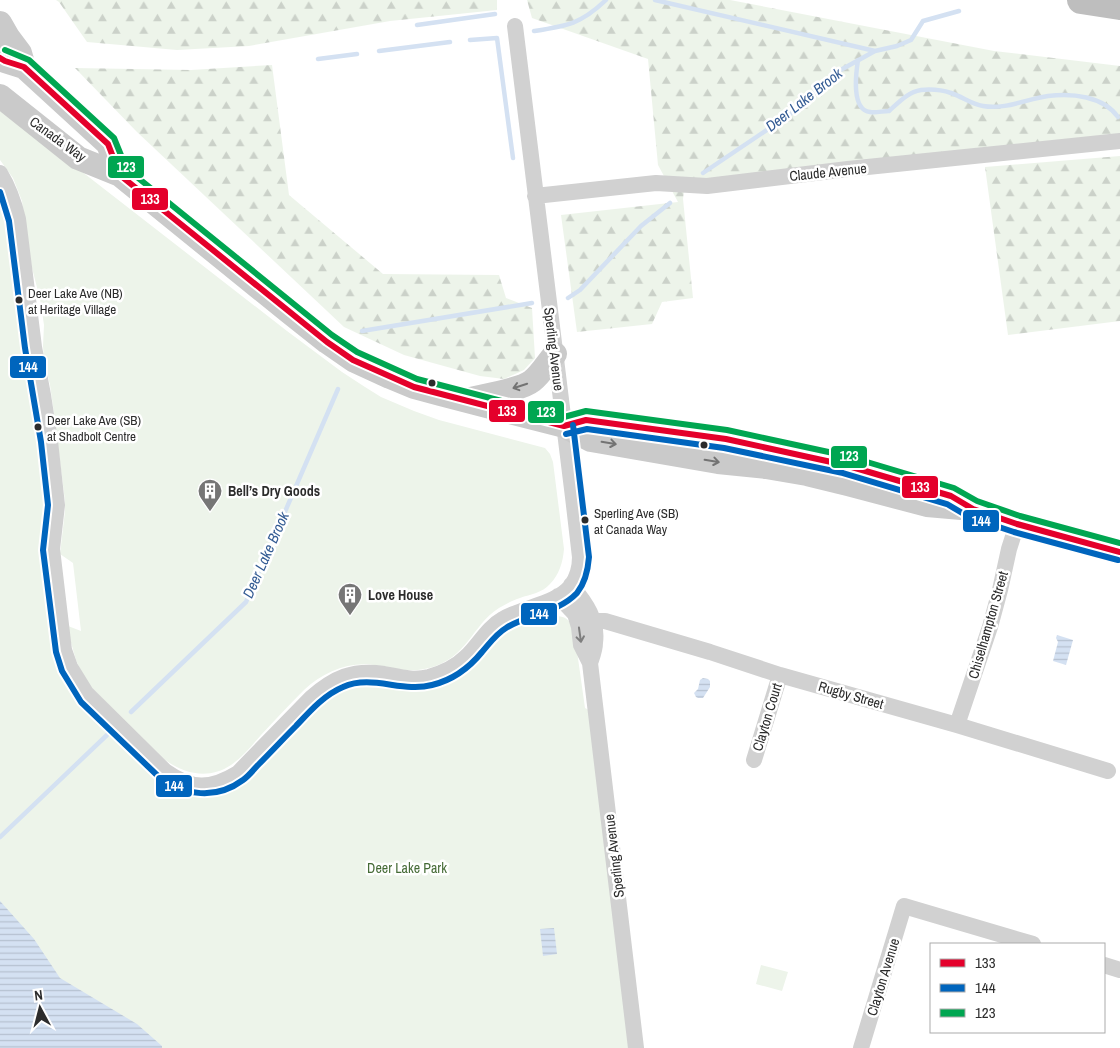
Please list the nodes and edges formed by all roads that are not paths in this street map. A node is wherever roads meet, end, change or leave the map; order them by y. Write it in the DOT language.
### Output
graph roads {
  1 [pos="1081,0"];
  2 [pos="1120,6"];
  3 [pos="0,23"];
  4 [pos="515,26"];
  5 [pos="0,58"];
  6 [pos="24,67"];
  7 [pos="0,96"];
  8 [pos="1120,141"];
  9 [pos="0,173"];
  10 [pos="120,175"];
  11 [pos="535,196"];
  12 [pos="555,354"];
  13 [pos="465,400"];
  14 [pos="564,426"];
  15 [pos="1017,524"];
  16 [pos="1120,552"];
  17 [pos="571,585"];
  18 [pos="558,596"];
  19 [pos="594,621"];
  20 [pos="590,663"];
  21 [pos="780,675"];
  22 [pos="956,725"];
  23 [pos="754,760"];
  24 [pos="1108,771"];
  25 [pos="1030,943"];
  26 [pos="1105,965"];
  27 [pos="1120,970"];
  28 [pos="636,1048"];
  29 [pos="861,1048"];
  1 -- 2 [label="highway"];
  3 -- 6 [label="main road"];
  4 -- 11 [label="street, Sperling Avenue"];
  5 -- 6 [label="main road, Canada Way"];
  6 -- 10 [label="main road, Canada Way"];
  7 -- 10 [label="main road, Canada Way"];
  8 -- 11 [label="street, Claude Avenue"];
  9 -- 18 [label="street"];
  10 -- 13 [label="main road, Canada Way"];
  11 -- 12 [label="street, Sperling Avenue"];
  12 -- 13 [label="main road, one-way"];
  12 -- 14 [label="street, Sperling Avenue"];
  13 -- 14 [label="main road, Canada Way"];
  14 -- 15 [label="main road, Canada Way"];
  14 -- 17 [label="street, Sperling Avenue"];
  15 -- 16 [label="main road, Canada Way"];
  15 -- 22 [label="street, Chiselhampton Street"];
  17 -- 18 [label="street"];
  17 -- 19 [label="street, Sperling Avenue"];
  18 -- 20 [label="street, Sperling Avenue, one-way"];
  19 -- 20 [label="street, Sperling Avenue"];
  19 -- 21 [label="street, Rugby Street"];
  20 -- 28 [label="street, Sperling Avenue"];
  21 -- 22 [label="street, Rugby Street"];
  21 -- 23 [label="street, Clayton Court"];
  22 -- 24 [label="street, Rugby Street"];
  25 -- 29 [label="street, Clayton Avenue"];
  26 -- 27 [label="street"];
}
